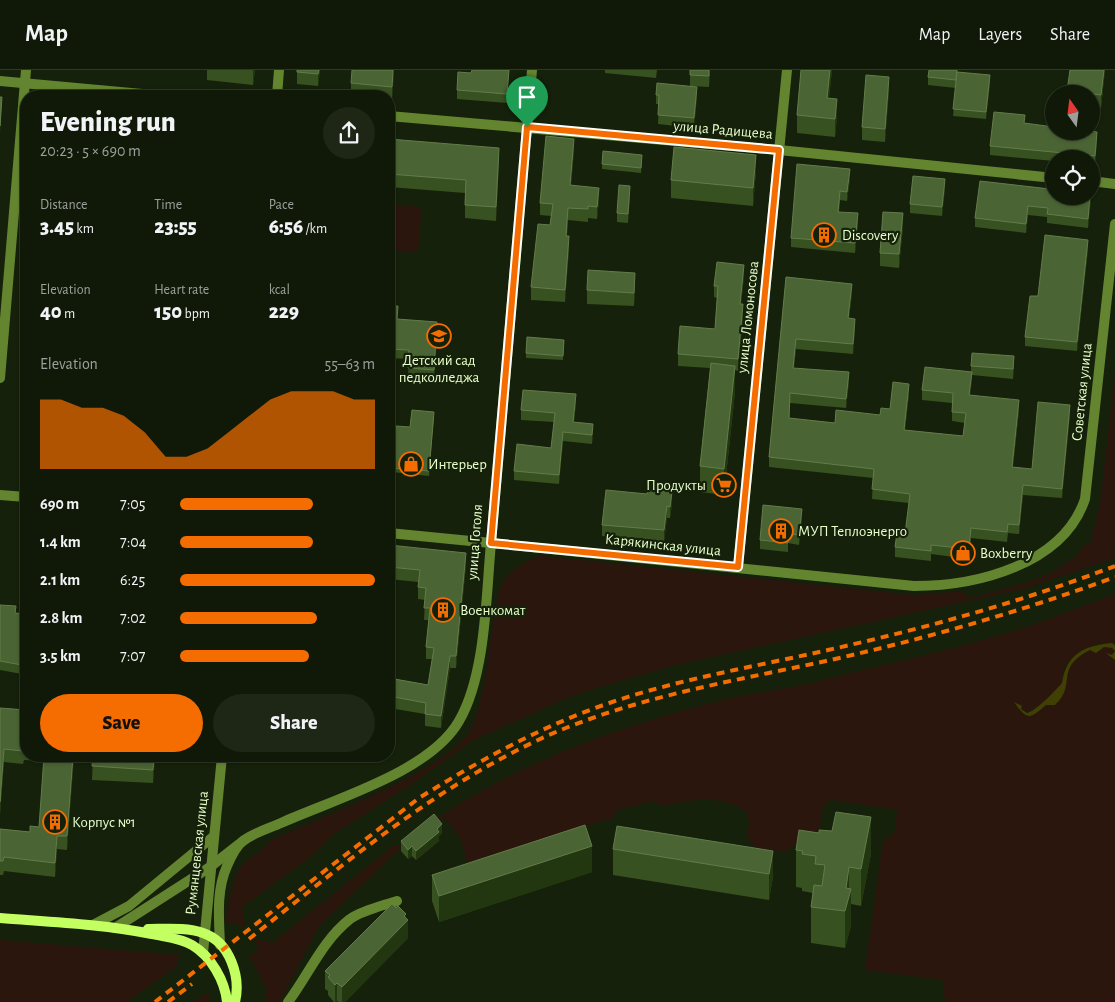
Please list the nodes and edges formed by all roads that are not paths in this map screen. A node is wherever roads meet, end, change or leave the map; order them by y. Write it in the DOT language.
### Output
graph roads {
  1 [pos="26,70"];
  2 [pos="279,70"];
  3 [pos="532,70"];
  4 [pos="787,70"];
  5 [pos="0,81"];
  6 [pos="25,83"];
  7 [pos="24,90"];
  8 [pos="100,90"];
  9 [pos="277,90"];
  10 [pos="395,116"];
  11 [pos="527,127"];
  12 [pos="20,142"];
  13 [pos="779,150"];
  14 [pos="1045,177"];
  15 [pos="1100,182"];
  16 [pos="1115,184"];
  17 [pos="1115,224"];
  18 [pos="0,378"];
  19 [pos="0,495"];
  20 [pos="20,497"];
  21 [pos="395,534"];
  22 [pos="491,543"];
  23 [pos="1046,549"];
  24 [pos="738,567"];
  25 [pos="221,762"];
  26 [pos="214,836"];
  27 [pos="243,841"];
  28 [pos="210,867"];
  29 [pos="397,901"];
  30 [pos="0,918"];
  31 [pos="93,925"];
  32 [pos="115,928"];
  33 [pos="204,933"];
  34 [pos="220,945"];
  35 [pos="203,953"];
  36 [pos="227,1002"];
  37 [pos="236,1002"];
  38 [pos="288,1002"];
  1 -- 6 [label="street"];
  2 -- 9 [label="street"];
  3 -- 11 [label="street, улица Гоголя"];
  4 -- 13 [label="street, улица Ломоносова"];
  5 -- 6 [label="street"];
  6 -- 7 [label="street"];
  6 -- 8 [label="street"];
  10 -- 11 [label="street, улица Радищева"];
  11 -- 13 [label="street, улица Радищева"];
  11 -- 22 [label="street, улица Гоголя"];
  12 -- 18 [label="street"];
  13 -- 14 [label="street, улица Радищева"];
  13 -- 24 [label="street, улица Ломоносова"];
  15 -- 16 [label="street"];
  17 -- 23 [label="street, Советская улица"];
  19 -- 20 [label="street"];
  21 -- 22 [label="street, Карякинская улица"];
  22 -- 24 [label="street, Карякинская улица"];
  22 -- 27 [label="street, улица Гоголя"];
  23 -- 24 [label="street, Карякинская улица"];
  25 -- 26 [label="street, Румянцевская улица"];
  26 -- 28 [label="street, Румянцевская улица"];
  26 -- 31 [label="street"];
  27 -- 28 [label="street, улица Гоголя"];
  27 -- 34 [label="street, Румянцевская улица"];
  28 -- 32 [label="street, улица Гоголя"];
  28 -- 33 [label="street, Румянцевская улица"];
  29 -- 38 [label="street"];
  30 -- 31 [label="main road"];
  31 -- 32 [label="main road"];
  32 -- 33 [label="main road"];
  32 -- 35 [label="main road"];
  33 -- 34 [label="main road"];
  33 -- 35 [label="street, Румянцевская улица"];
  34 -- 37 [label="main road"];
  35 -- 36 [label="main road"];
}
